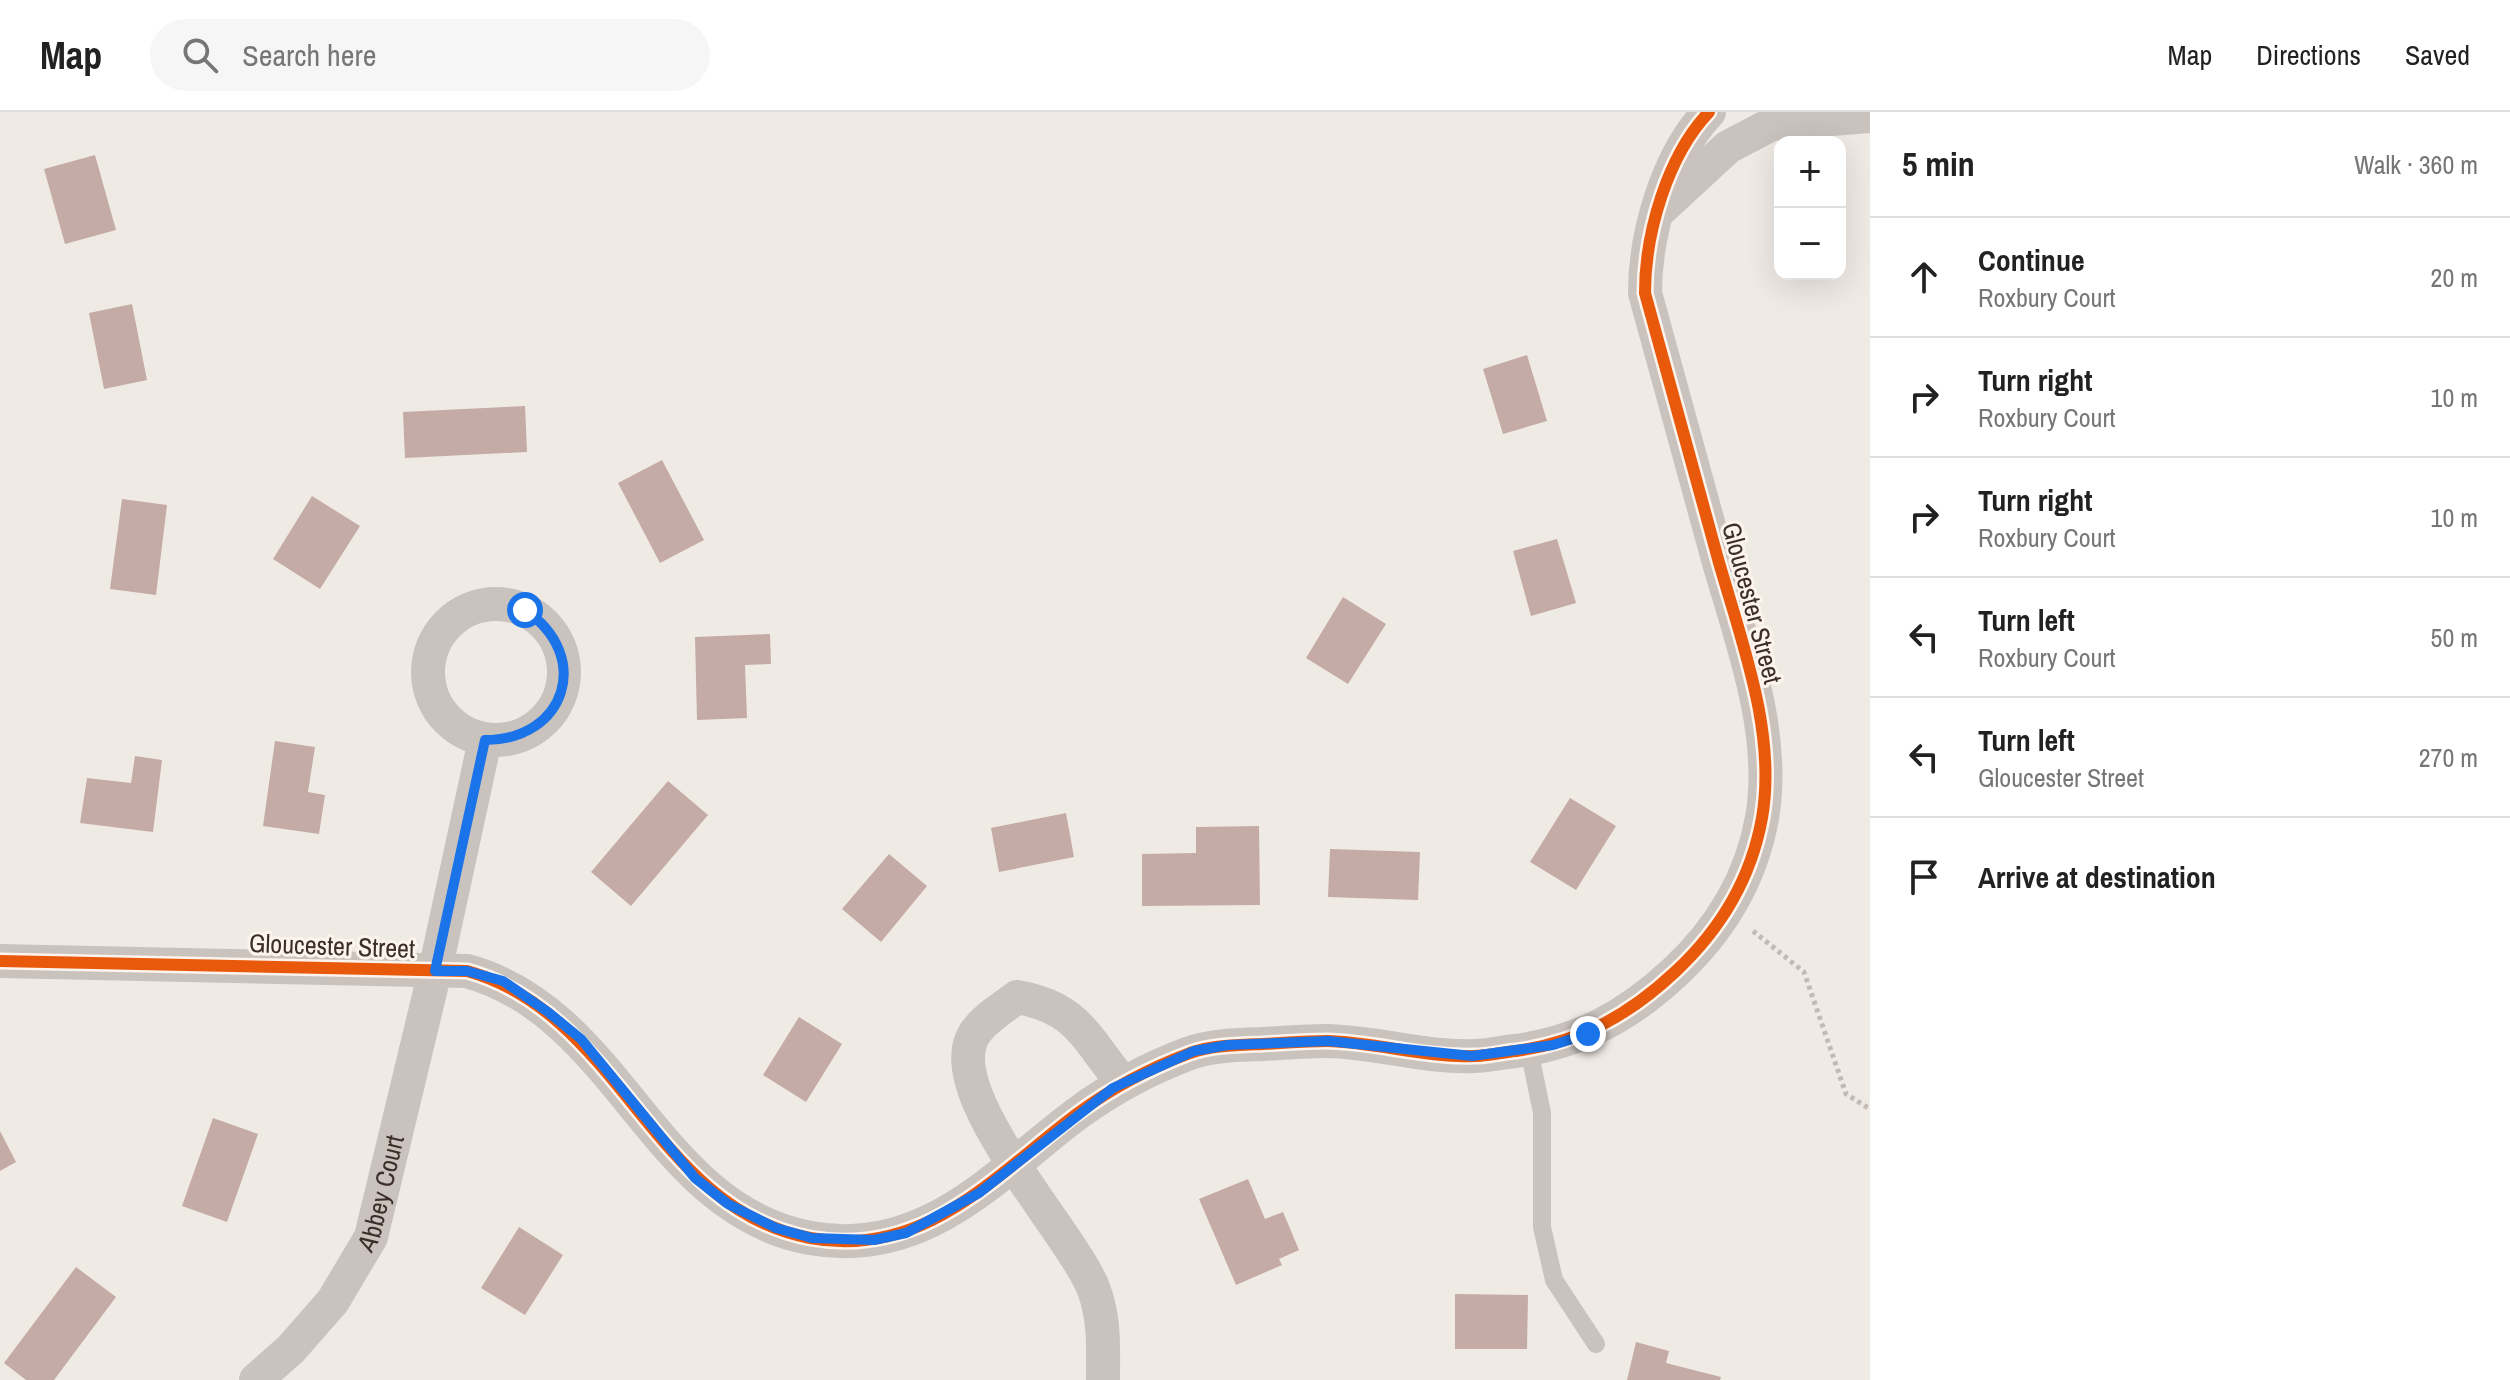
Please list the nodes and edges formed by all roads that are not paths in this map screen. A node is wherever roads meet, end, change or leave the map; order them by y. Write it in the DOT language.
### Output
graph roads {
  1 [pos="1709,112"];
  2 [pos="1870,116"];
  3 [pos="1659,211"];
  4 [pos="485,740"];
  5 [pos="0,961"];
  6 [pos="435,971"];
  7 [pos="1529,1049"];
  8 [pos="1123,1083"];
  9 [pos="1016,1166"];
  10 [pos="1596,1344"];
  11 [pos="256,1380"];
  12 [pos="1103,1380"];
  1 -- 3 [label="street, Gloucester Street"];
  2 -- 3 [label="street"];
  3 -- 7 [label="street, Gloucester Street"];
  4 -- 4 [label="street"];
  4 -- 6 [label="street, Abbey Court"];
  5 -- 6 [label="street, Gloucester Street"];
  6 -- 9 [label="street, Gloucester Street"];
  6 -- 11 [label="street, Abbey Court"];
  7 -- 8 [label="street, Gloucester Street"];
  7 -- 10 [label="lane"];
  8 -- 9 [label="street, Gloucester Street"];
  8 -- 9 [label="street"];
  9 -- 12 [label="street"];
}
